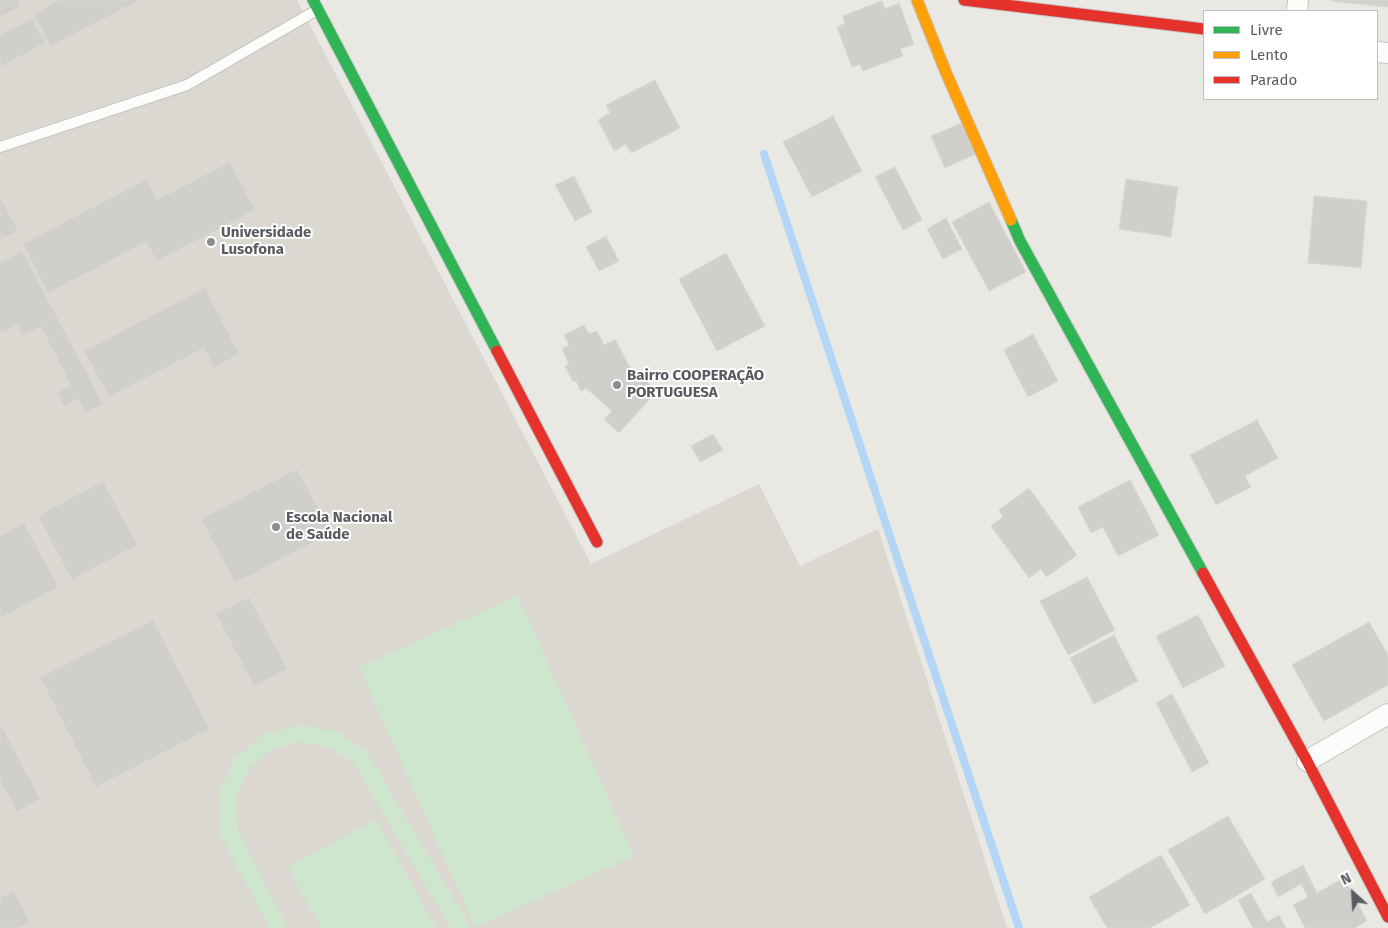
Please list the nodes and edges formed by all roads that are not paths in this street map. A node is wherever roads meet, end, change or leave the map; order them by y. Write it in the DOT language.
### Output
graph roads {
  1 [pos="916,0"];
  2 [pos="964,0"];
  3 [pos="316,5"];
  4 [pos="1203,29"];
  5 [pos="0,147"];
  6 [pos="597,542"];
  7 [pos="1388,714"];
  8 [pos="1307,761"];
  9 [pos="1388,917"];
  1 -- 8 [label="street"];
  2 -- 4 [label="street"];
  3 -- 5 [label="lane"];
  3 -- 6 [label="street"];
  7 -- 8 [label="street"];
  8 -- 9 [label="street"];
}
